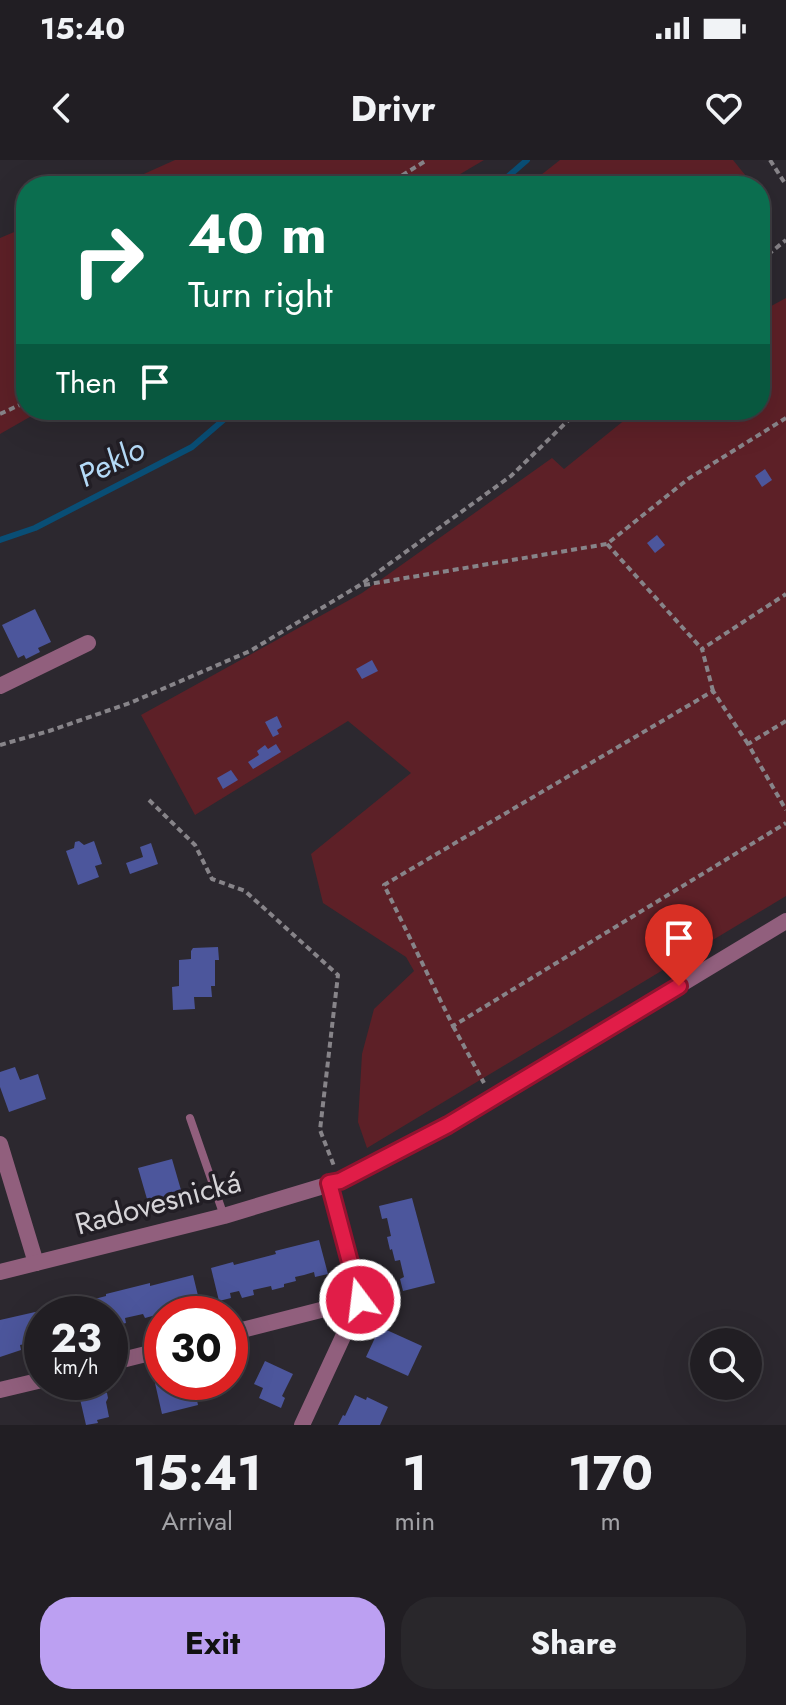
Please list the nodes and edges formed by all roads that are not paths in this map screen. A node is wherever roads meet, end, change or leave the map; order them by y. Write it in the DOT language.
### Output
graph roads {
  1 [pos="88,643"];
  2 [pos="0,686"];
  3 [pos="786,921"];
  4 [pos="190,1118"];
  5 [pos="0,1144"];
  6 [pos="334,1182"];
  7 [pos="224,1216"];
  8 [pos="36,1263"];
  9 [pos="0,1272"];
  10 [pos="360,1300"];
  11 [pos="248,1328"];
  12 [pos="24,1384"];
  13 [pos="0,1390"];
  14 [pos="302,1425"];
  1 -- 2 [label="street"];
  3 -- 6 [label="street, Radovesnická"];
  4 -- 7 [label="lane"];
  5 -- 8 [label="street"];
  6 -- 7 [label="street, Radovesnická"];
  6 -- 10 [label="street"];
  7 -- 8 [label="street, Radovesnická"];
  8 -- 9 [label="street, Radovesnická"];
  10 -- 11 [label="street"];
  10 -- 14 [label="street"];
  12 -- 13 [label="street"];
}
